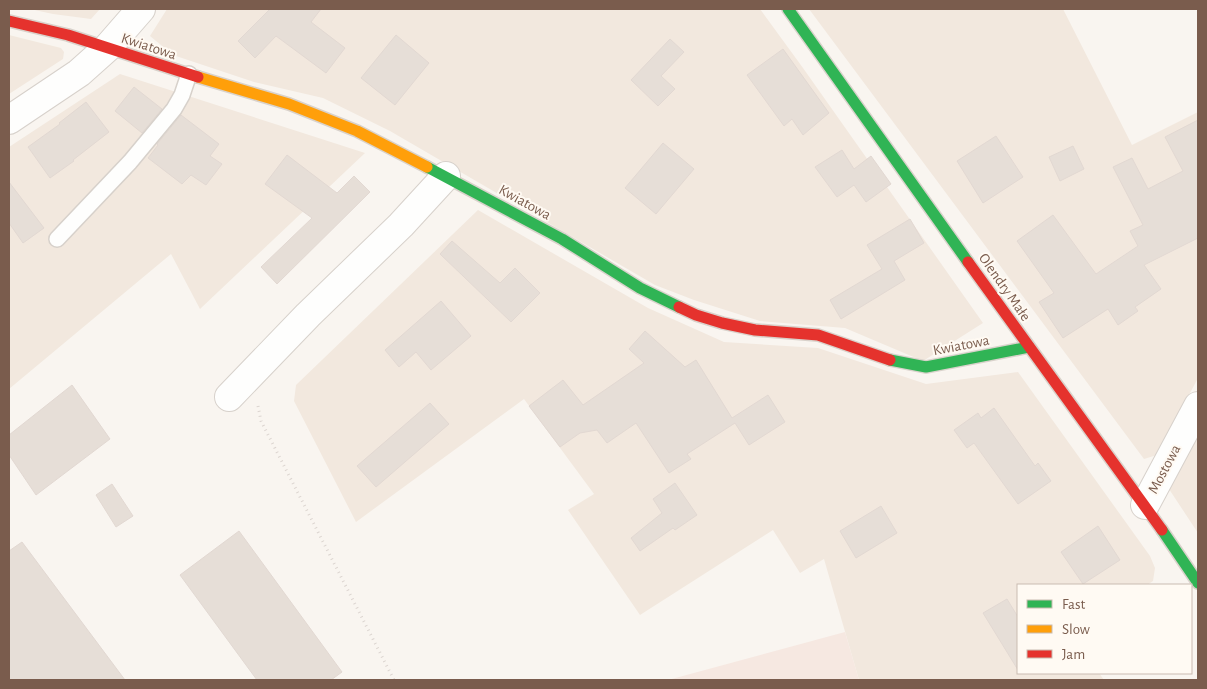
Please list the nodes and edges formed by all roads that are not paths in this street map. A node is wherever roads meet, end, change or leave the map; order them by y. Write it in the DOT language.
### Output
graph roads {
  1 [pos="141,9"];
  2 [pos="788,9"];
  3 [pos="9,21"];
  4 [pos="107,48"];
  5 [pos="188,74"];
  6 [pos="9,120"];
  7 [pos="446,176"];
  8 [pos="57,239"];
  9 [pos="1029,347"];
  10 [pos="228,397"];
  11 [pos="1198,406"];
  12 [pos="1145,504"];
  13 [pos="1198,582"];
  1 -- 4 [label="street"];
  2 -- 9 [label="street, Olendry Małe"];
  3 -- 4 [label="street, Kwiatowa"];
  4 -- 5 [label="street, Kwiatowa"];
  4 -- 6 [label="street"];
  5 -- 7 [label="street, Kwiatowa"];
  5 -- 8 [label="lane"];
  7 -- 9 [label="street, Kwiatowa"];
  7 -- 10 [label="street"];
  9 -- 12 [label="street, Olendry Małe"];
  11 -- 12 [label="street, Mostowa"];
  12 -- 13 [label="street, Olendry Małe"];
}
